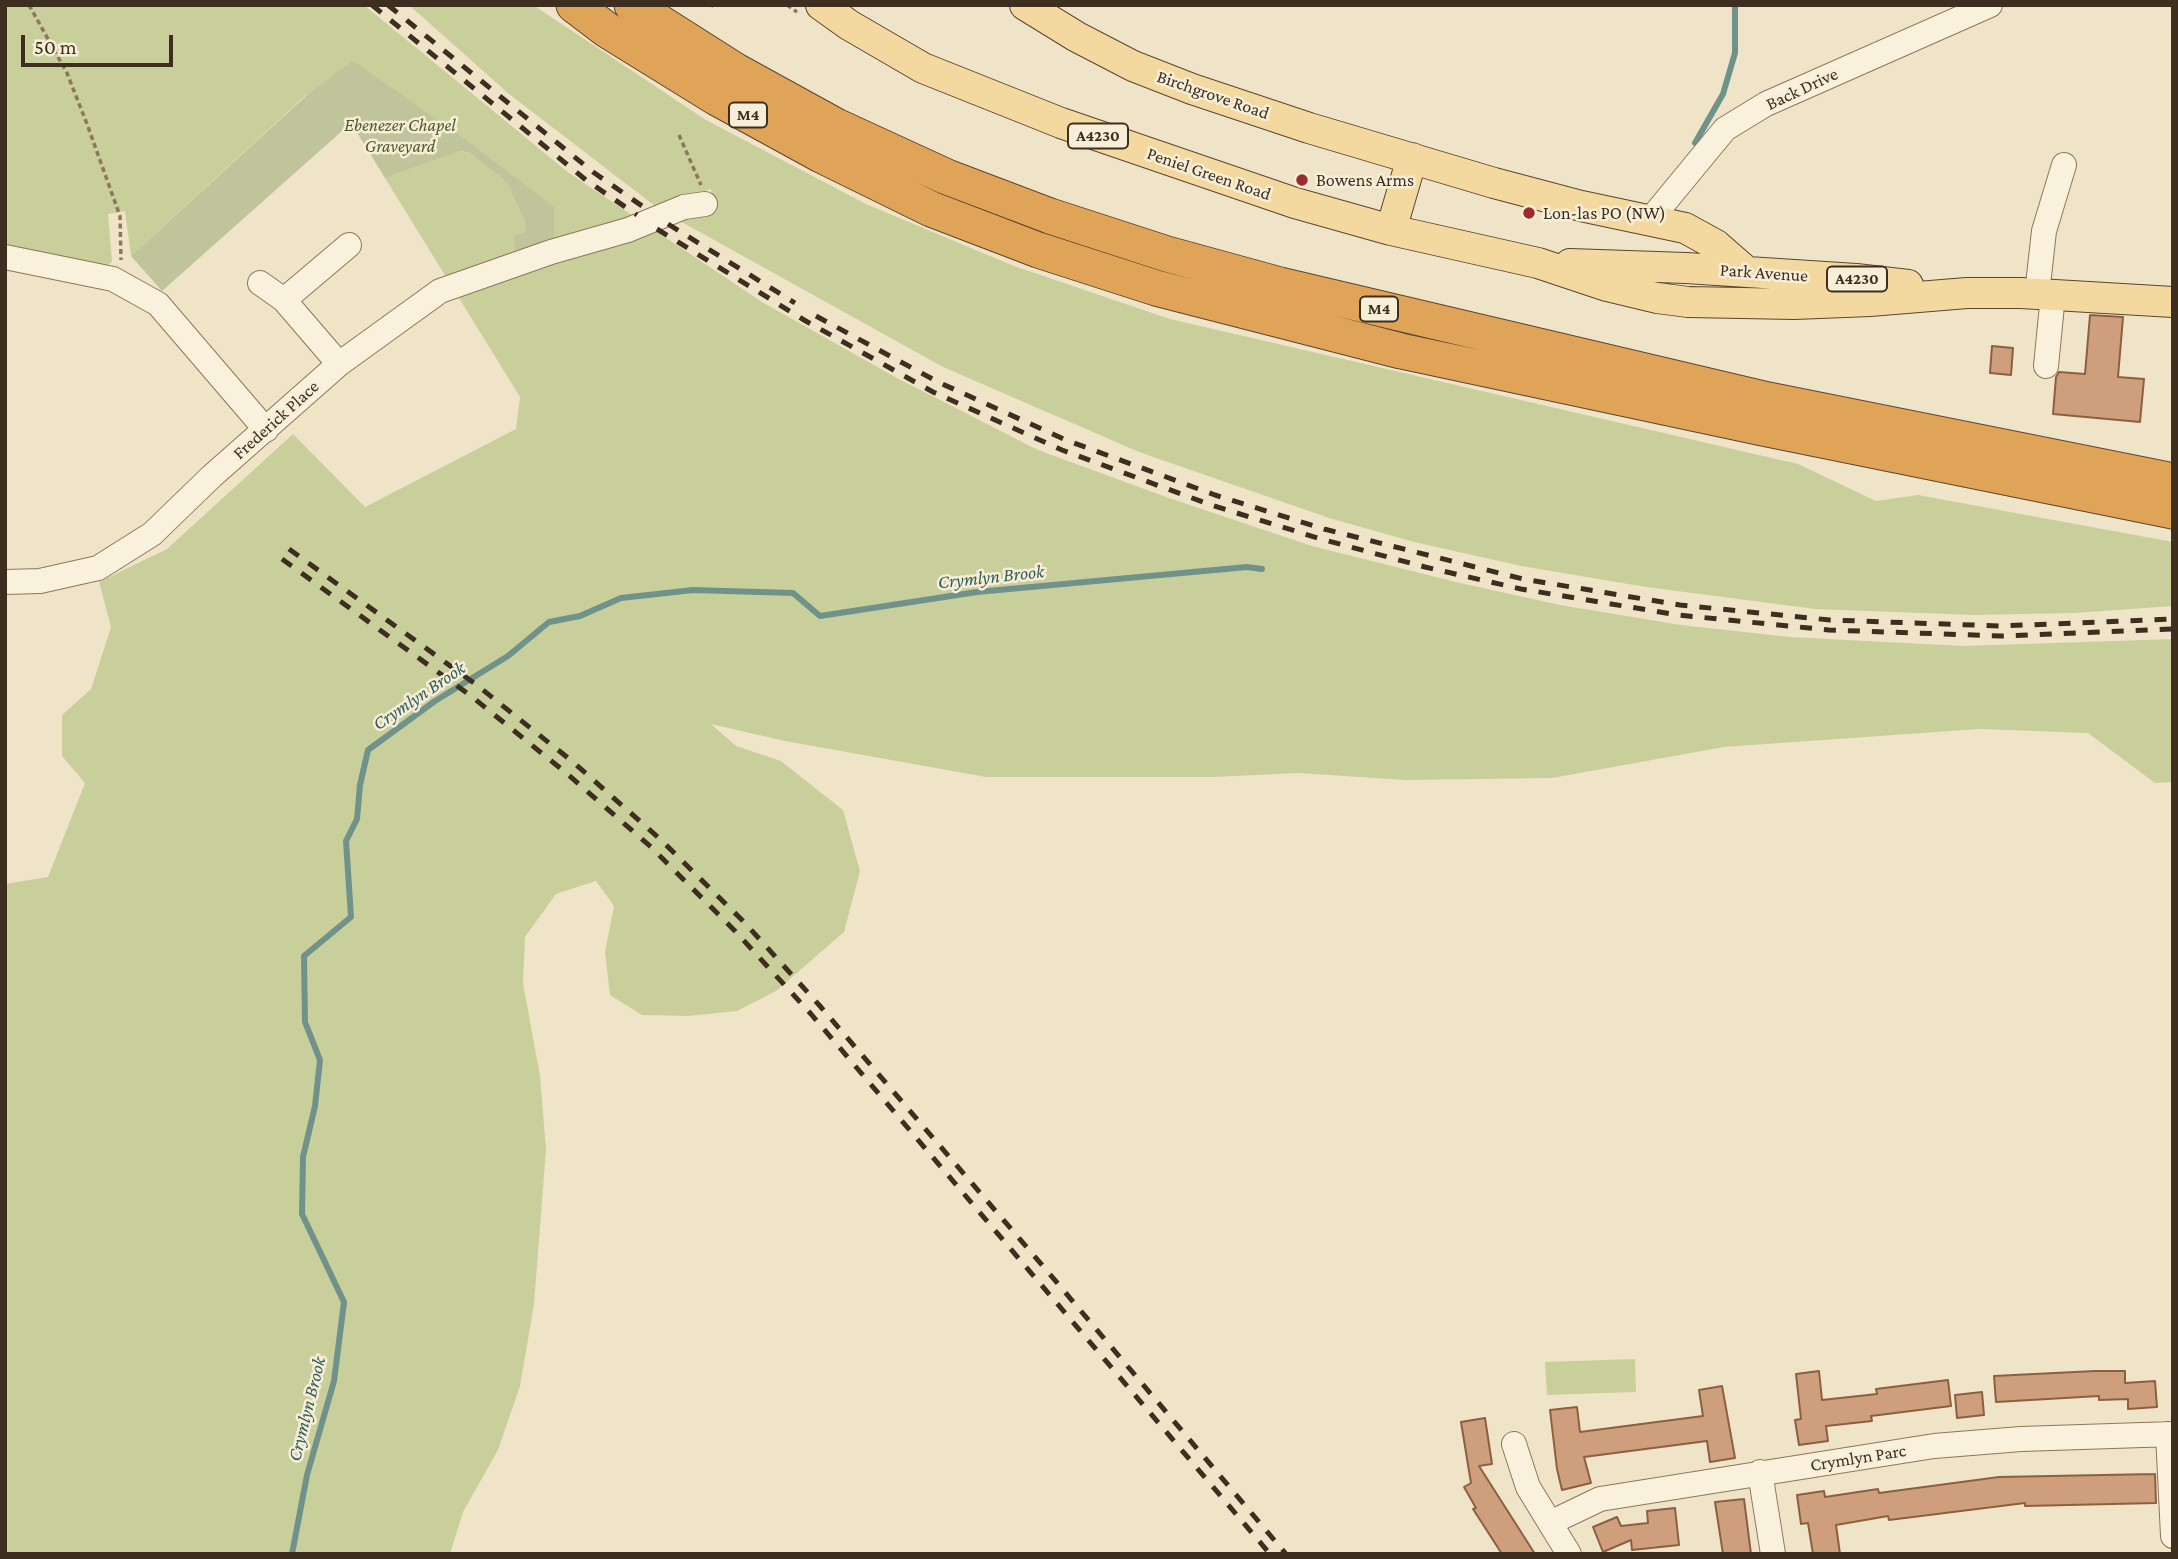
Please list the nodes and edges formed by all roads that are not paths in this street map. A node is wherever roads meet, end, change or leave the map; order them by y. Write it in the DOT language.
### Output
graph roads {
  1 [pos="574,5"];
  2 [pos="632,5"];
  3 [pos="821,5"];
  4 [pos="1025,5"];
  5 [pos="1990,5"];
  6 [pos="1412,158"];
  7 [pos="2064,164"];
  8 [pos="705,204"];
  9 [pos="1650,220"];
  10 [pos="1391,230"];
  11 [pos="349,245"];
  12 [pos="5,257"];
  13 [pos="1538,263"];
  14 [pos="1686,268"];
  15 [pos="1747,272"];
  16 [pos="260,283"];
  17 [pos="1967,293"];
  18 [pos="2045,294"];
  19 [pos="284,300"];
  20 [pos="2173,302"];
  21 [pos="1731,303"];
  22 [pos="339,364"];
  23 [pos="2046,366"];
  24 [pos="266,430"];
  25 [pos="2173,481"];
  26 [pos="2173,511"];
  27 [pos="5,582"];
  28 [pos="2171,1434"];
  29 [pos="1514,1444"];
  30 [pos="1760,1472"];
  31 [pos="1550,1523"];
  32 [pos="2173,1536"];
  33 [pos="1569,1554"];
  34 [pos="1773,1554"];
  1 -- 26 [label="highway, M4"];
  2 -- 25 [label="highway, M4"];
  3 -- 10 [label="main road, Peniel Green Road / A4230"];
  4 -- 6 [label="main road, Birchgrove Road"];
  5 -- 9 [label="street, Back Drive"];
  6 -- 9 [label="main road, Birchgrove Road"];
  6 -- 10 [label="main road"];
  7 -- 18 [label="street"];
  8 -- 22 [label="street, Frederick Place"];
  9 -- 14 [label="main road, Birchgrove Road"];
  9 -- 15 [label="main road, Birchgrove Road"];
  10 -- 13 [label="main road, Peniel Green Road / A4230"];
  11 -- 19 [label="street"];
  12 -- 24 [label="street"];
  13 -- 14 [label="main road, Peniel Green Road / A4230"];
  13 -- 21 [label="main road, Peniel Green Road / A4230"];
  14 -- 15 [label="main road, Park Avenue / A4230"];
  14 -- 21 [label="main road, Birchgrove Road"];
  15 -- 17 [label="main road, Park Avenue / A4230"];
  16 -- 19 [label="street"];
  17 -- 18 [label="main road, Park Avenue / A4230"];
  17 -- 21 [label="main road, Park Avenue / A4230"];
  18 -- 20 [label="main road, Park Avenue / A4230"];
  18 -- 23 [label="street"];
  19 -- 22 [label="street"];
  22 -- 24 [label="street, Frederick Place"];
  24 -- 27 [label="street, Frederick Place"];
  28 -- 30 [label="street, Crymlyn Parc"];
  28 -- 32 [label="street"];
  29 -- 31 [label="street"];
  30 -- 31 [label="street, Crymlyn Parc"];
  30 -- 34 [label="street"];
  31 -- 33 [label="street"];
}
